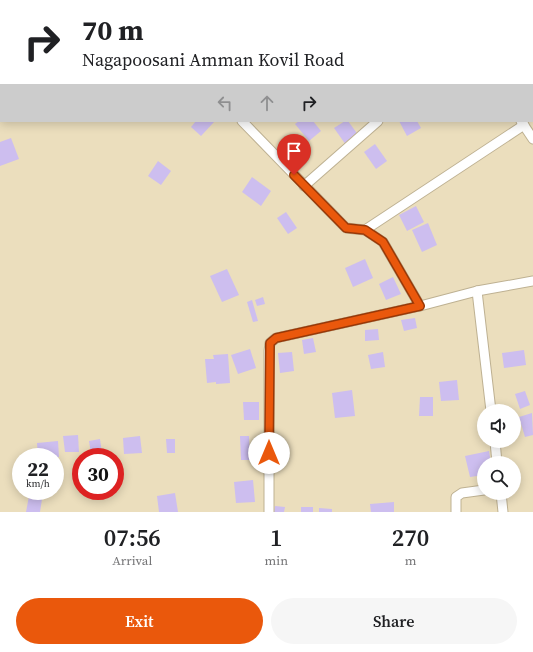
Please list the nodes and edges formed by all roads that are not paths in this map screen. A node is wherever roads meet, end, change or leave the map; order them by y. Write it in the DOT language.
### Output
graph roads {
  1 [pos="243,122"];
  2 [pos="377,122"];
  3 [pos="522,123"];
  4 [pos="533,139"];
  5 [pos="304,186"];
  6 [pos="365,230"];
  7 [pos="533,281"];
  8 [pos="477,291"];
  9 [pos="420,306"];
  10 [pos="490,404"];
  11 [pos="477,491"];
  12 [pos="502,500"];
  13 [pos="268,512"];
  14 [pos="456,512"];
  15 [pos="503,512"];
  1 -- 5 [label="street"];
  2 -- 5 [label="street"];
  3 -- 4 [label="street"];
  3 -- 6 [label="street"];
  5 -- 6 [label="street"];
  6 -- 9 [label="street"];
  7 -- 8 [label="street"];
  8 -- 9 [label="street"];
  8 -- 10 [label="street"];
  9 -- 13 [label="street"];
  11 -- 14 [label="street"];
  12 -- 15 [label="street"];
}
